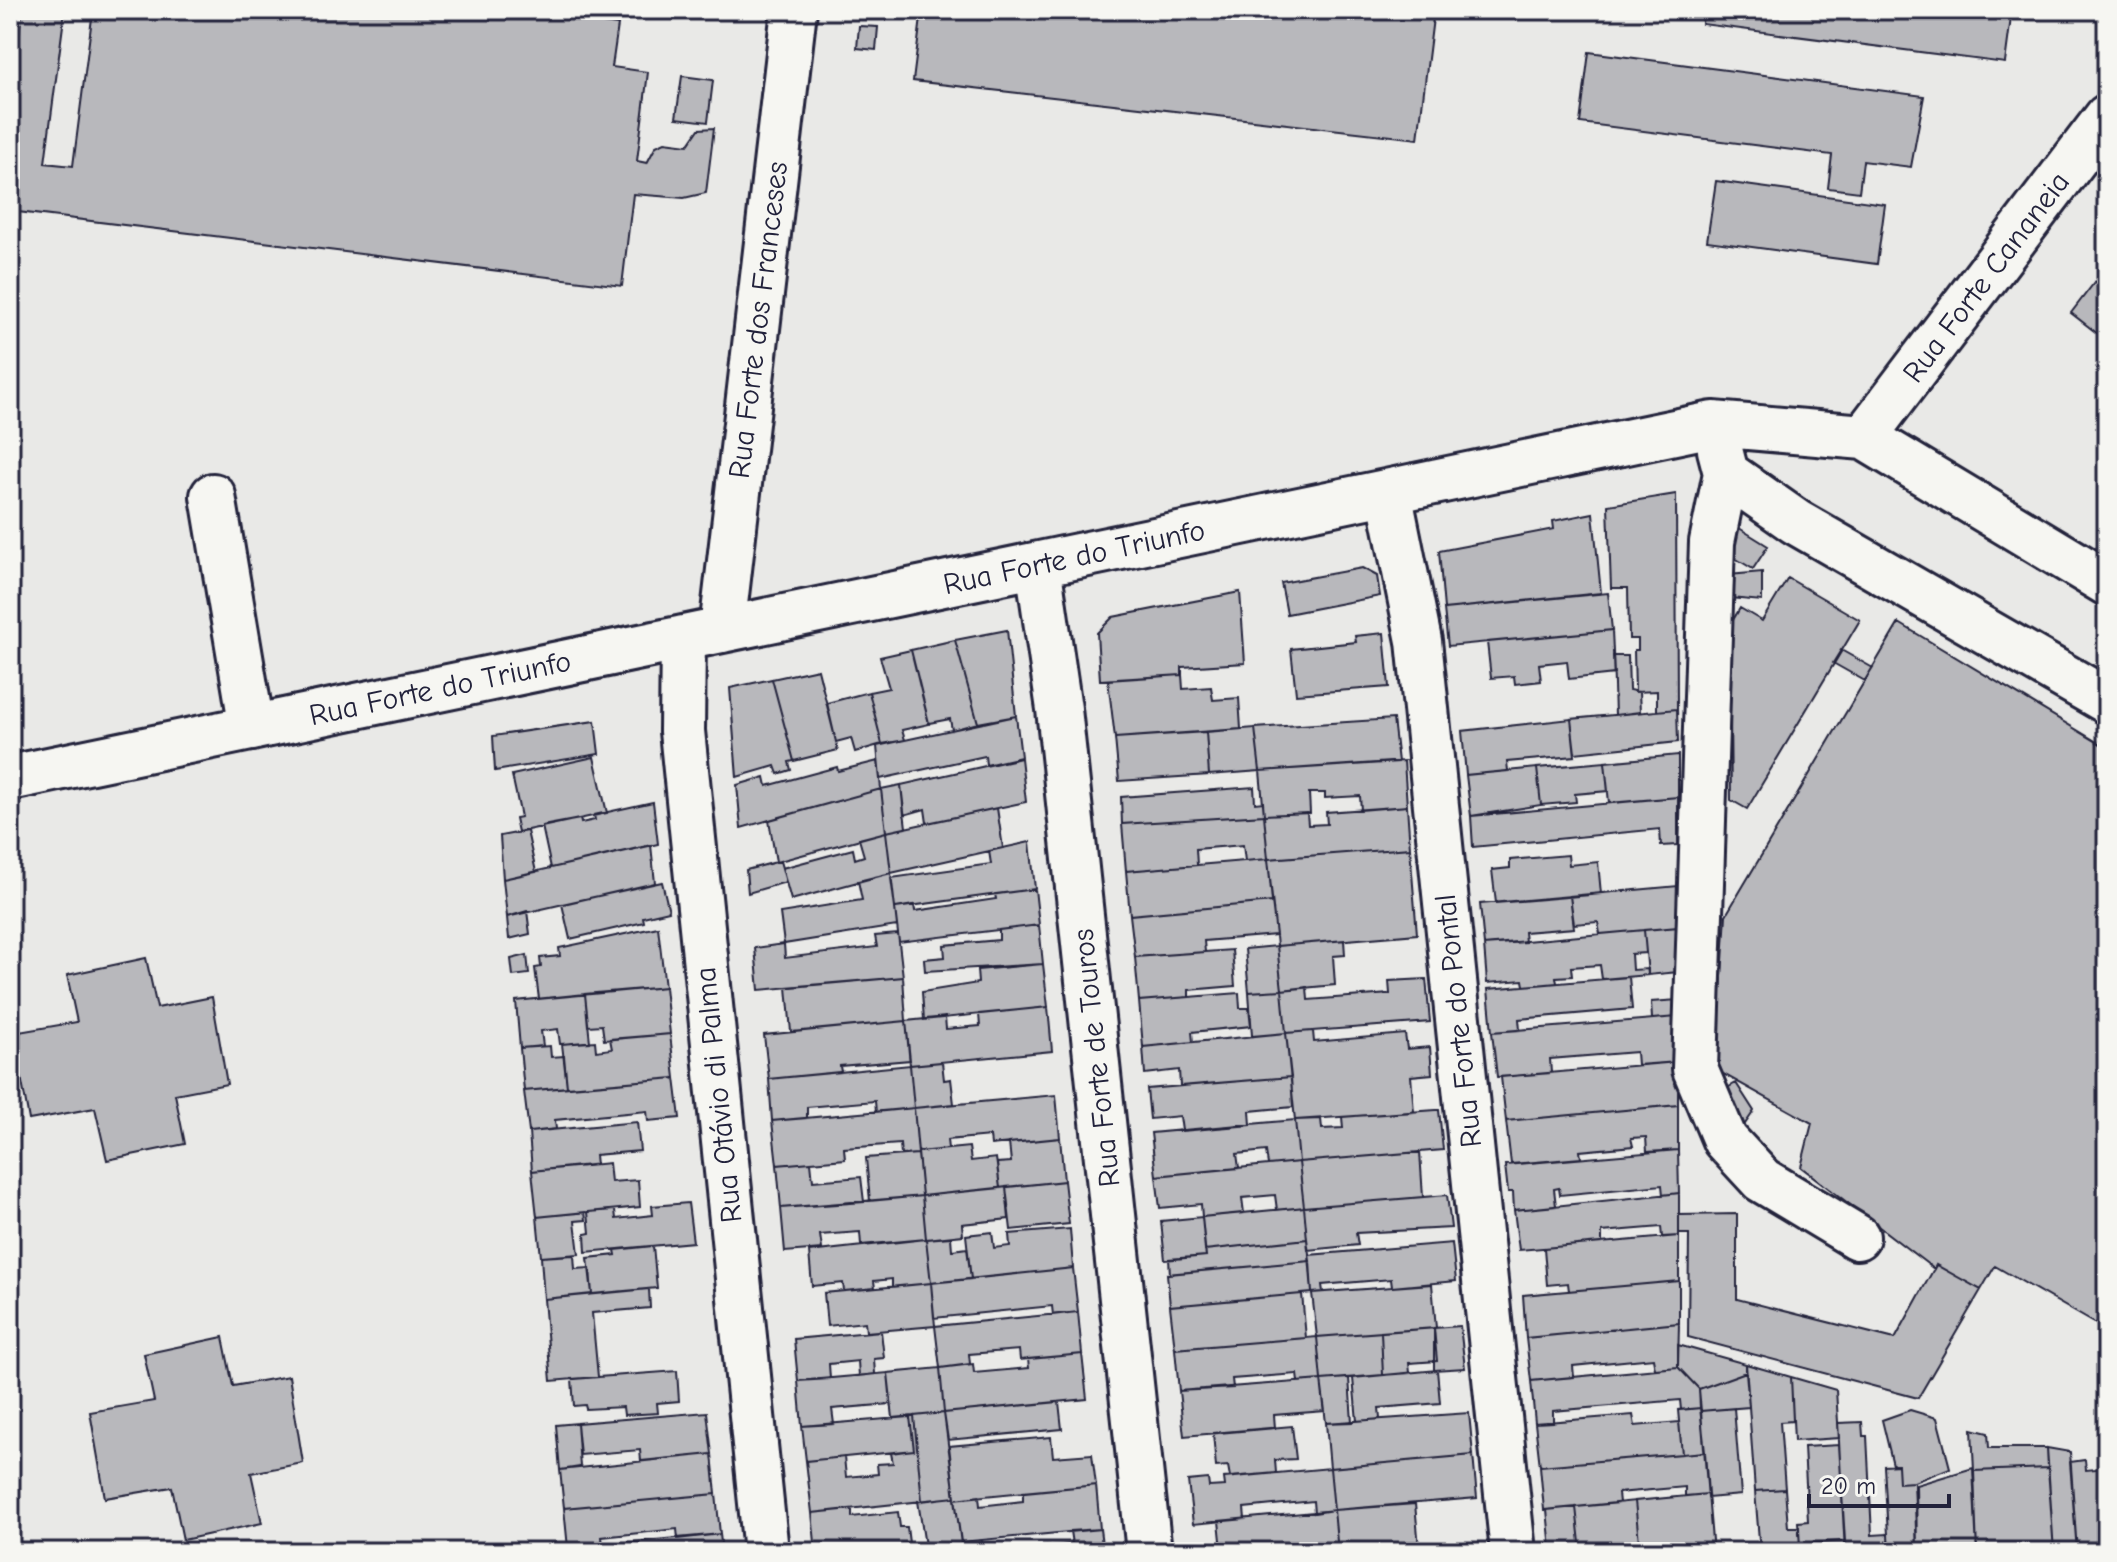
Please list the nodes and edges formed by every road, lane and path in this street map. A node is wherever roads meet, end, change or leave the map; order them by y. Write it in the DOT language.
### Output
graph roads {
  1 [pos="794,10"];
  2 [pos="2107,117"];
  3 [pos="1713,424"];
  4 [pos="1864,437"];
  5 [pos="1726,473"];
  6 [pos="1389,492"];
  7 [pos="213,496"];
  8 [pos="1038,565"];
  9 [pos="2107,583"];
  10 [pos="702,634"];
  11 [pos="2107,701"];
  12 [pos="252,728"];
  13 [pos="10,778"];
  14 [pos="1857,1237"];
  15 [pos="766,1552"];
  16 [pos="1149,1552"];
  17 [pos="1513,1552"];
  1 -- 10 [label="street, Rua Forte dos Franceses"];
  2 -- 4 [label="street, Rua Forte Cananeia"];
  3 -- 4 [label="street, Rua Forte do Triunfo"];
  3 -- 5 [label="street"];
  3 -- 6 [label="street, Rua Forte do Triunfo"];
  4 -- 9 [label="street, Rua Forte do Triunfo"];
  5 -- 11 [label="street"];
  5 -- 14 [label="street"];
  6 -- 8 [label="street, Rua Forte do Triunfo"];
  6 -- 17 [label="street, Rua Forte do Pontal"];
  7 -- 12 [label="street"];
  8 -- 10 [label="street, Rua Forte do Triunfo"];
  8 -- 16 [label="street, Rua Forte de Touros"];
  10 -- 12 [label="street, Rua Forte do Triunfo"];
  10 -- 15 [label="street, Rua Otávio di Palma"];
  12 -- 13 [label="street, Rua Forte do Triunfo"];
}
